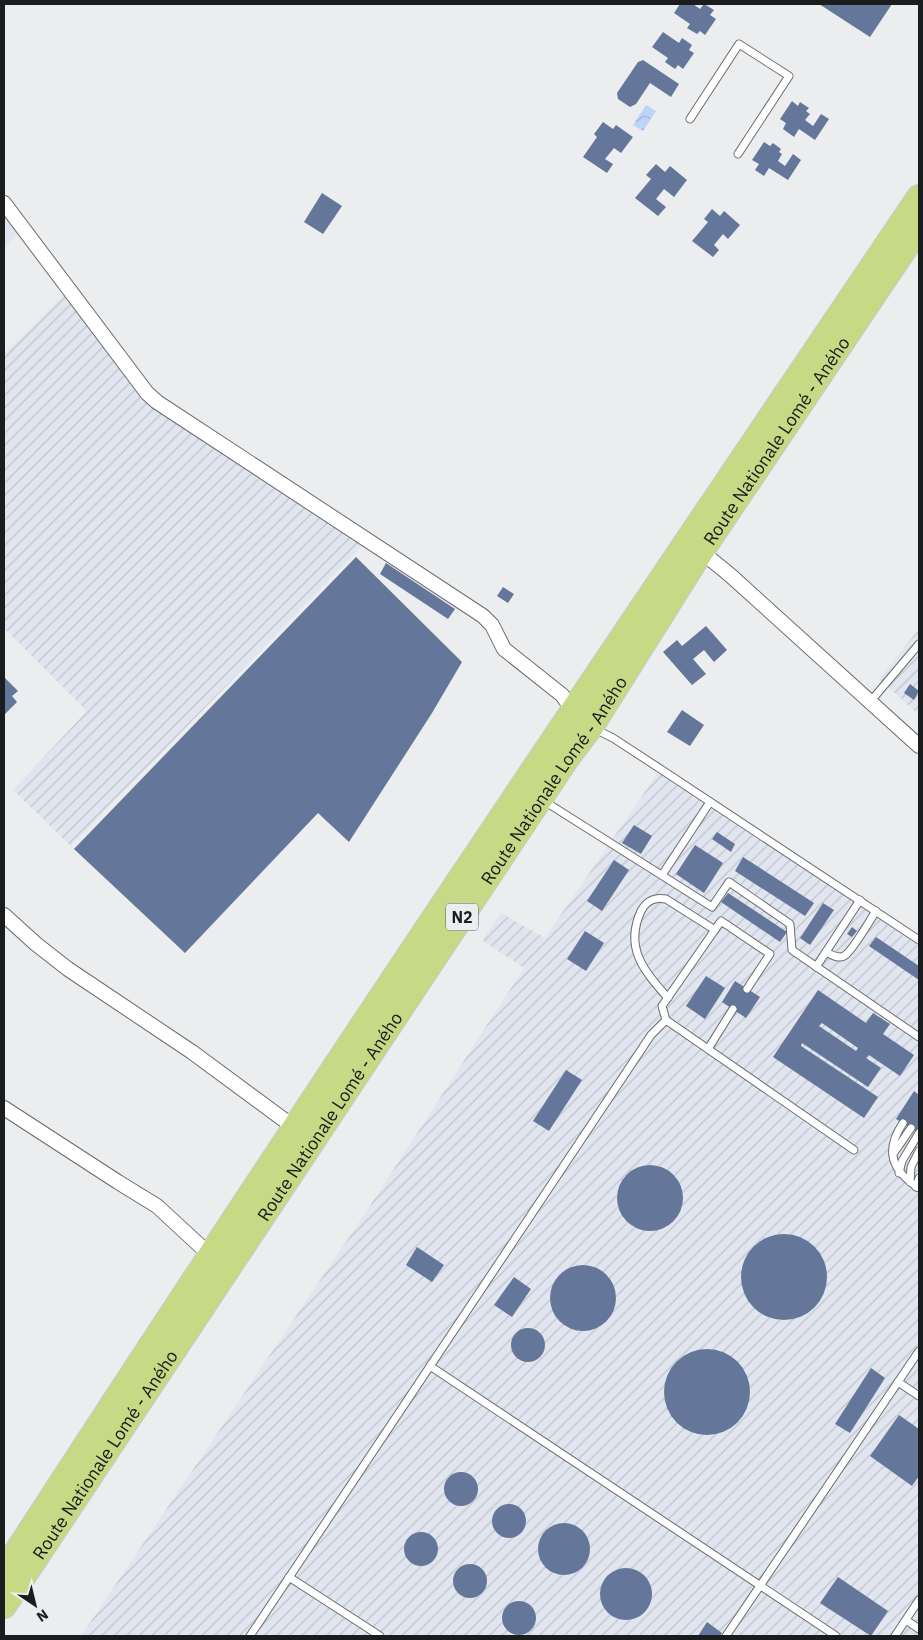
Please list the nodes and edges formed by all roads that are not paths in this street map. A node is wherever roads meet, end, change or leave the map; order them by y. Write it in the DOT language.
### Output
graph roads {
  1 [pos="690,119"];
  2 [pos="738,154"];
  3 [pos="919,197"];
  4 [pos="4,202"];
  5 [pos="919,228"];
  6 [pos="694,545"];
  7 [pos="918,649"];
  8 [pos="870,702"];
  9 [pos="582,719"];
  10 [pos="919,746"];
  11 [pos="541,799"];
  12 [pos="710,802"];
  13 [pos="662,875"];
  14 [pos="860,900"];
  15 [pos="876,911"];
  16 [pos="4,915"];
  17 [pos="715,930"];
  18 [pos="919,940"];
  19 [pos="826,952"];
  20 [pos="816,967"];
  21 [pos="747,989"];
  22 [pos="668,998"];
  23 [pos="733,1009"];
  24 [pos="666,1020"];
  25 [pos="919,1038"];
  26 [pos="708,1049"];
  27 [pos="4,1108"];
  28 [pos="903,1123"];
  29 [pos="295,1128"];
  30 [pos="911,1128"];
  31 [pos="919,1133"];
  32 [pos="854,1150"];
  33 [pos="919,1151"];
  34 [pos="893,1155"];
  35 [pos="899,1173"];
  36 [pos="919,1178"];
  37 [pos="910,1182"];
  38 [pos="918,1188"];
  39 [pos="210,1255"];
  40 [pos="919,1351"];
  41 [pos="430,1366"];
  42 [pos="898,1382"];
  43 [pos="919,1396"];
  44 [pos="4,1571"];
  45 [pos="289,1577"];
  46 [pos="760,1586"];
  47 [pos="919,1600"];
  48 [pos="4,1606"];
  49 [pos="906,1620"];
  50 [pos="919,1629"];
  51 [pos="250,1636"];
  52 [pos="380,1636"];
  53 [pos="726,1636"];
  54 [pos="836,1636"];
  55 [pos="895,1636"];
  1 -- 2 [label="lane"];
  3 -- 6 [label="highway, Route Nationale Lomé - Aného / N2"];
  4 -- 9 [label="street"];
  5 -- 6 [label="highway, Route Nationale Lomé - Aného / N2"];
  6 -- 8 [label="street"];
  6 -- 9 [label="highway, Route Nationale Lomé - Aného / N2"];
  7 -- 8 [label="lane"];
  8 -- 10 [label="street"];
  9 -- 11 [label="highway, Route Nationale Lomé - Aného / N2"];
  9 -- 12 [label="lane"];
  9 -- 29 [label="highway, Route Nationale Lomé - Aného / N2"];
  11 -- 13 [label="lane"];
  11 -- 48 [label="highway, Route Nationale Lomé - Aného / N2"];
  12 -- 13 [label="lane"];
  12 -- 14 [label="lane"];
  13 -- 20 [label="lane"];
  14 -- 15 [label="lane"];
  14 -- 19 [label="lane"];
  15 -- 18 [label="lane"];
  15 -- 19 [label="lane"];
  16 -- 29 [label="street"];
  17 -- 21 [label="lane"];
  17 -- 22 [label="lane"];
  17 -- 22 [label="lane"];
  19 -- 20 [label="lane"];
  20 -- 25 [label="lane"];
  22 -- 24 [label="lane"];
  23 -- 26 [label="lane"];
  24 -- 26 [label="lane"];
  24 -- 41 [label="lane"];
  26 -- 32 [label="lane"];
  27 -- 39 [label="street"];
  28 -- 34 [label="lane"];
  29 -- 39 [label="highway, Route Nationale Lomé - Aného / N2"];
  30 -- 34 [label="lane"];
  31 -- 35 [label="lane"];
  33 -- 37 [label="lane"];
  34 -- 35 [label="lane"];
  35 -- 37 [label="lane"];
  36 -- 38 [label="lane"];
  37 -- 38 [label="lane"];
  39 -- 44 [label="highway, Route Nationale Lomé - Aného / N2"];
  40 -- 42 [label="lane"];
  41 -- 45 [label="lane"];
  41 -- 46 [label="lane"];
  42 -- 43 [label="lane"];
  42 -- 46 [label="lane"];
  45 -- 51 [label="lane"];
  45 -- 52 [label="lane"];
  46 -- 53 [label="lane"];
  46 -- 54 [label="lane"];
  47 -- 49 [label="lane"];
  49 -- 50 [label="lane"];
  49 -- 55 [label="lane"];
}
